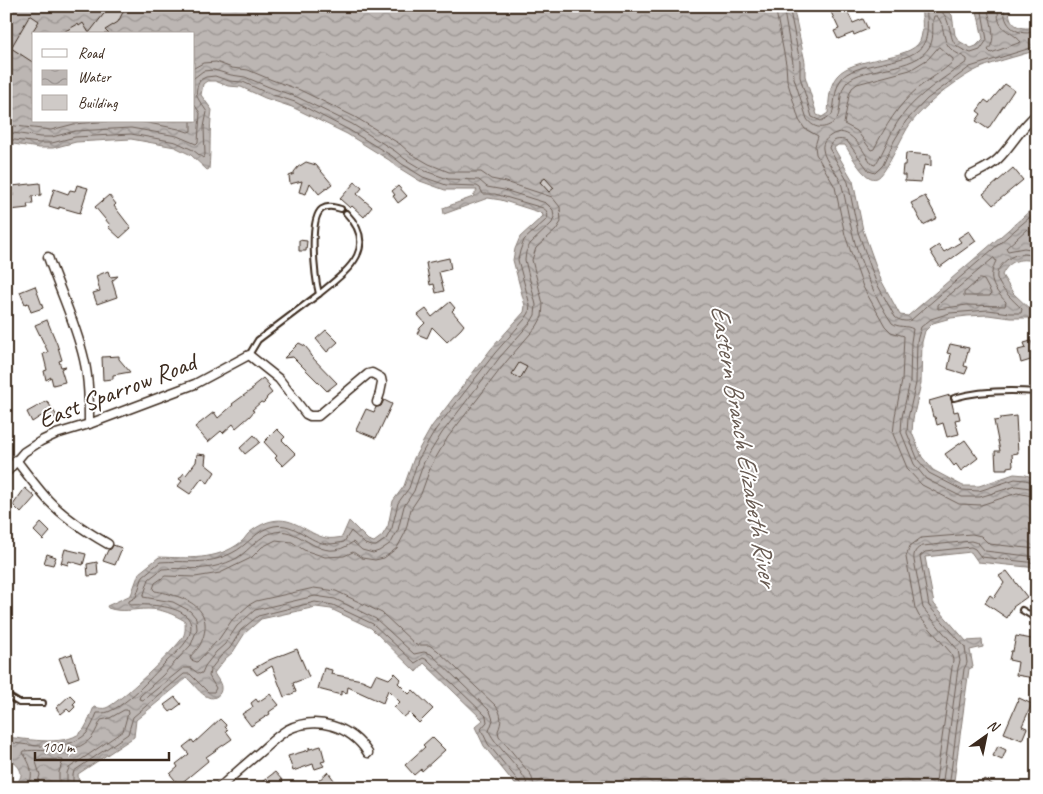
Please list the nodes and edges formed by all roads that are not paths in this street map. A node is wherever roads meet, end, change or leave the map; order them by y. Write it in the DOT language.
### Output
graph roads {
  1 [pos="1037,114"];
  2 [pos="970,176"];
  3 [pos="341,209"];
  4 [pos="346,213"];
  5 [pos="48,257"];
  6 [pos="319,294"];
  7 [pos="249,354"];
  8 [pos="1037,392"];
  9 [pos="954,398"];
  10 [pos="377,402"];
  11 [pos="88,424"];
  12 [pos="16,460"];
  13 [pos="6,473"];
  14 [pos="108,544"];
  15 [pos="1022,610"];
  16 [pos="1037,619"];
  17 [pos="6,695"];
  18 [pos="43,703"];
  19 [pos="368,753"];
  20 [pos="219,788"];
  1 -- 2 [label="street"];
  3 -- 6 [label="lane"];
  4 -- 6 [label="lane"];
  5 -- 11 [label="street"];
  6 -- 7 [label="lane"];
  7 -- 10 [label="street"];
  7 -- 11 [label="street, East Sparrow Road"];
  8 -- 9 [label="lane"];
  11 -- 12 [label="street, East Sparrow Road"];
  12 -- 13 [label="street, East Sparrow Road"];
  12 -- 14 [label="street"];
  15 -- 16 [label="lane"];
  17 -- 18 [label="lane"];
  19 -- 20 [label="street"];
}
